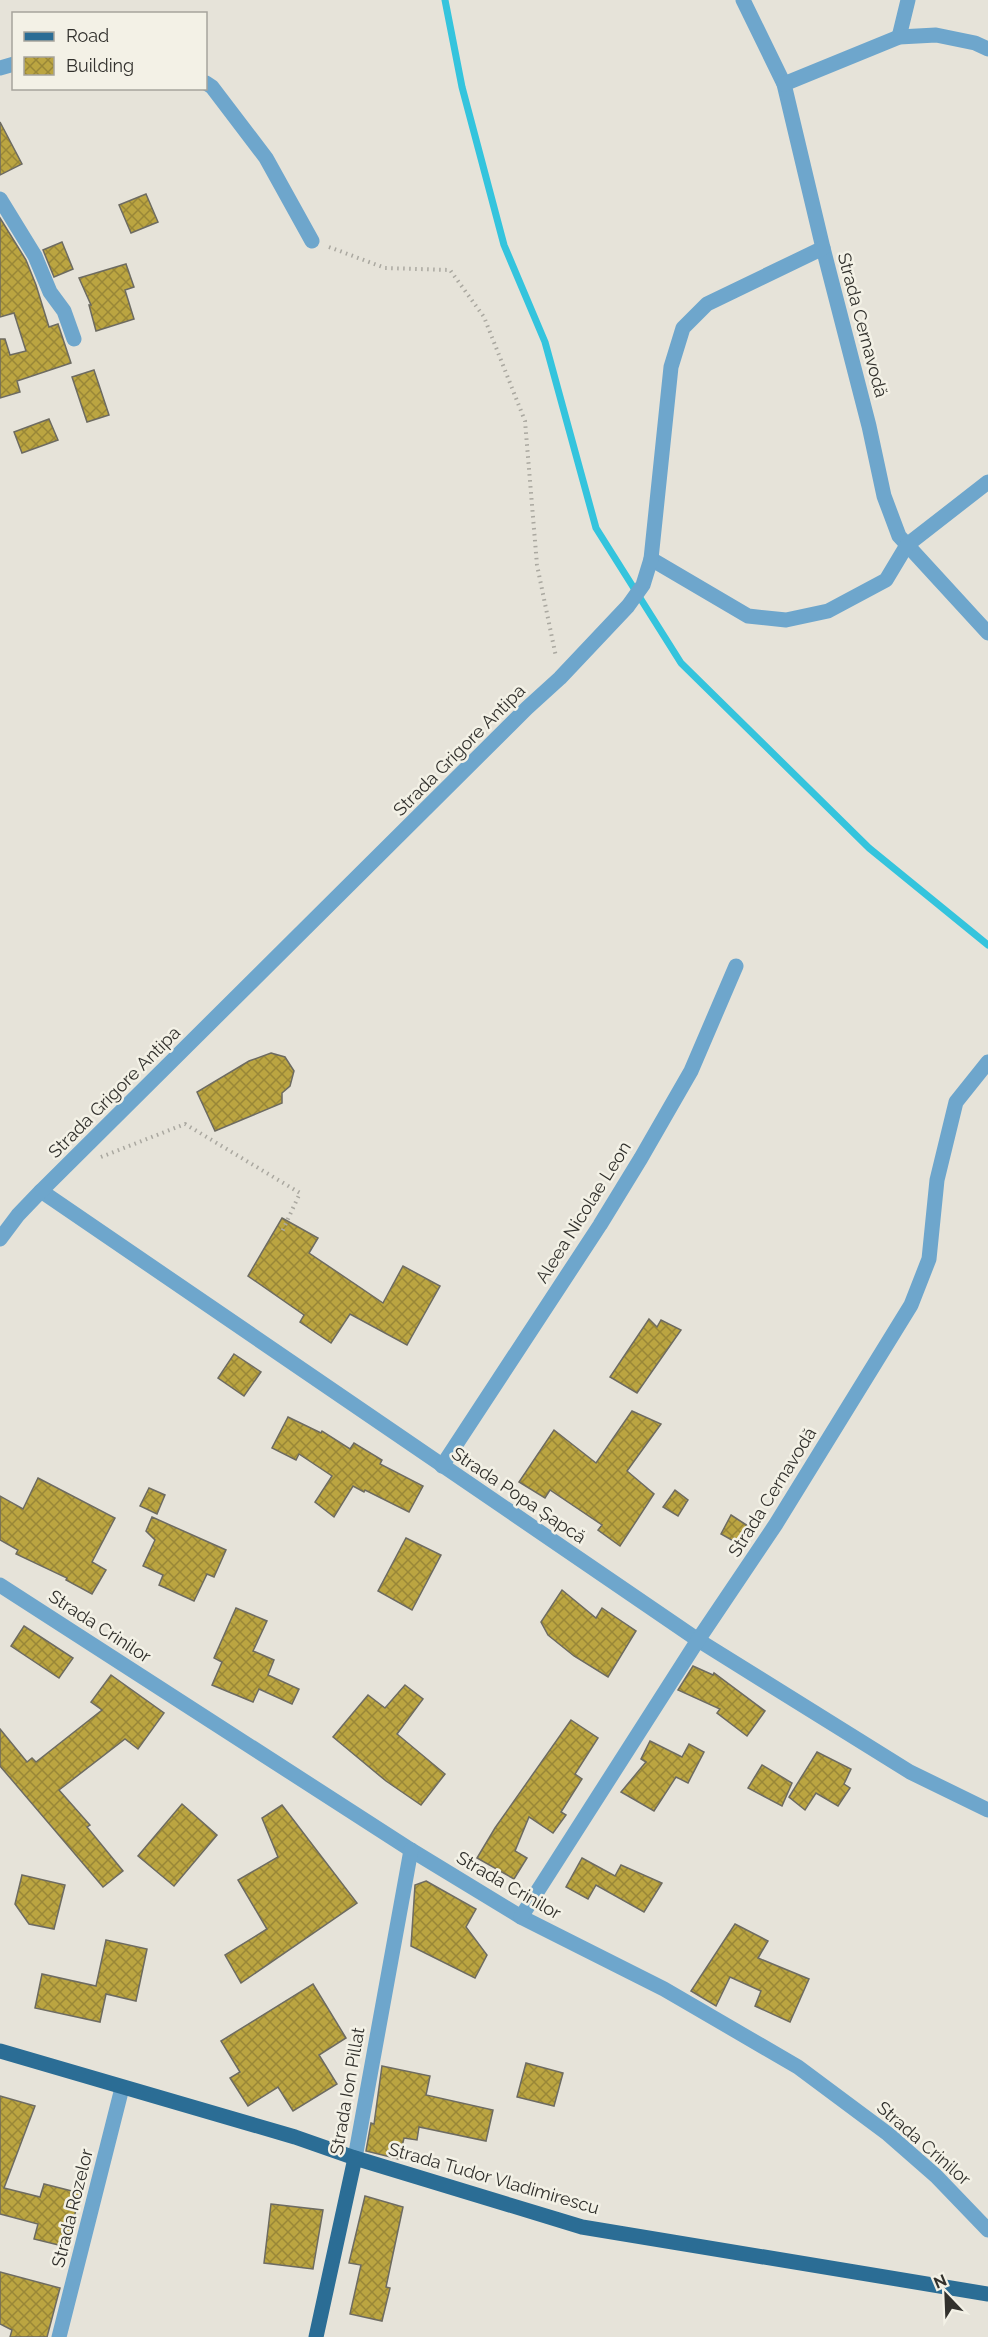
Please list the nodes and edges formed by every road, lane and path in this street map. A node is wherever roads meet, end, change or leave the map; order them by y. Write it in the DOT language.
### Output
graph roads {
  1 [pos="743,0"];
  2 [pos="908,0"];
  3 [pos="898,37"];
  4 [pos="988,50"];
  5 [pos="207,84"];
  6 [pos="784,84"];
  7 [pos="0,199"];
  8 [pos="312,241"];
  9 [pos="823,248"];
  10 [pos="74,339"];
  11 [pos="988,482"];
  12 [pos="907,545"];
  13 [pos="651,559"];
  14 [pos="988,633"];
  15 [pos="560,678"];
  16 [pos="736,966"];
  17 [pos="988,1062"];
  18 [pos="98,1159"];
  19 [pos="41,1191"];
  20 [pos="281,1234"];
  21 [pos="0,1239"];
  22 [pos="442,1466"];
  23 [pos="0,1585"];
  24 [pos="698,1640"];
  25 [pos="988,1810"];
  26 [pos="411,1850"];
  27 [pos="521,1917"];
  28 [pos="0,2051"];
  29 [pos="122,2088"];
  30 [pos="355,2158"];
  31 [pos="988,2230"];
  32 [pos="988,2294"];
  33 [pos="59,2337"];
  34 [pos="316,2337"];
  1 -- 6 [label="street, Strada Cernavodă"];
  2 -- 3 [label="street"];
  3 -- 4 [label="street"];
  3 -- 6 [label="street"];
  5 -- 8 [label="street"];
  6 -- 9 [label="street, Strada Cernavodă"];
  7 -- 10 [label="street"];
  8 -- 15 [label="path"];
  9 -- 12 [label="street, Strada Cernavodă"];
  9 -- 13 [label="street, Strada Grigore Antipa"];
  11 -- 12 [label="street"];
  12 -- 13 [label="street"];
  12 -- 14 [label="street, Strada Cernavodă"];
  13 -- 15 [label="street, Strada Grigore Antipa"];
  15 -- 19 [label="street, Strada Grigore Antipa"];
  16 -- 22 [label="street, Aleea Nicolae Leon"];
  17 -- 24 [label="street, Strada Cernavodă"];
  18 -- 20 [label="path"];
  19 -- 21 [label="street, Strada Grigore Antipa"];
  19 -- 22 [label="street, Strada Popa Șapcă"];
  22 -- 24 [label="street, Strada Popa Șapcă"];
  23 -- 26 [label="street, Strada Crinilor"];
  24 -- 25 [label="street, Strada Popa Șapcă"];
  24 -- 27 [label="street, Strada Cernavodă"];
  26 -- 27 [label="street, Strada Crinilor"];
  26 -- 30 [label="street, Strada Ion Pillat"];
  27 -- 31 [label="street, Strada Crinilor"];
  28 -- 29 [label="main road, Strada Tudor Vladimirescu"];
  29 -- 30 [label="main road, Strada Tudor Vladimirescu"];
  29 -- 33 [label="street, Strada Rozelor"];
  30 -- 32 [label="main road, Strada Tudor Vladimirescu"];
  30 -- 34 [label="main road, Strada Ion Pillat"];
}
